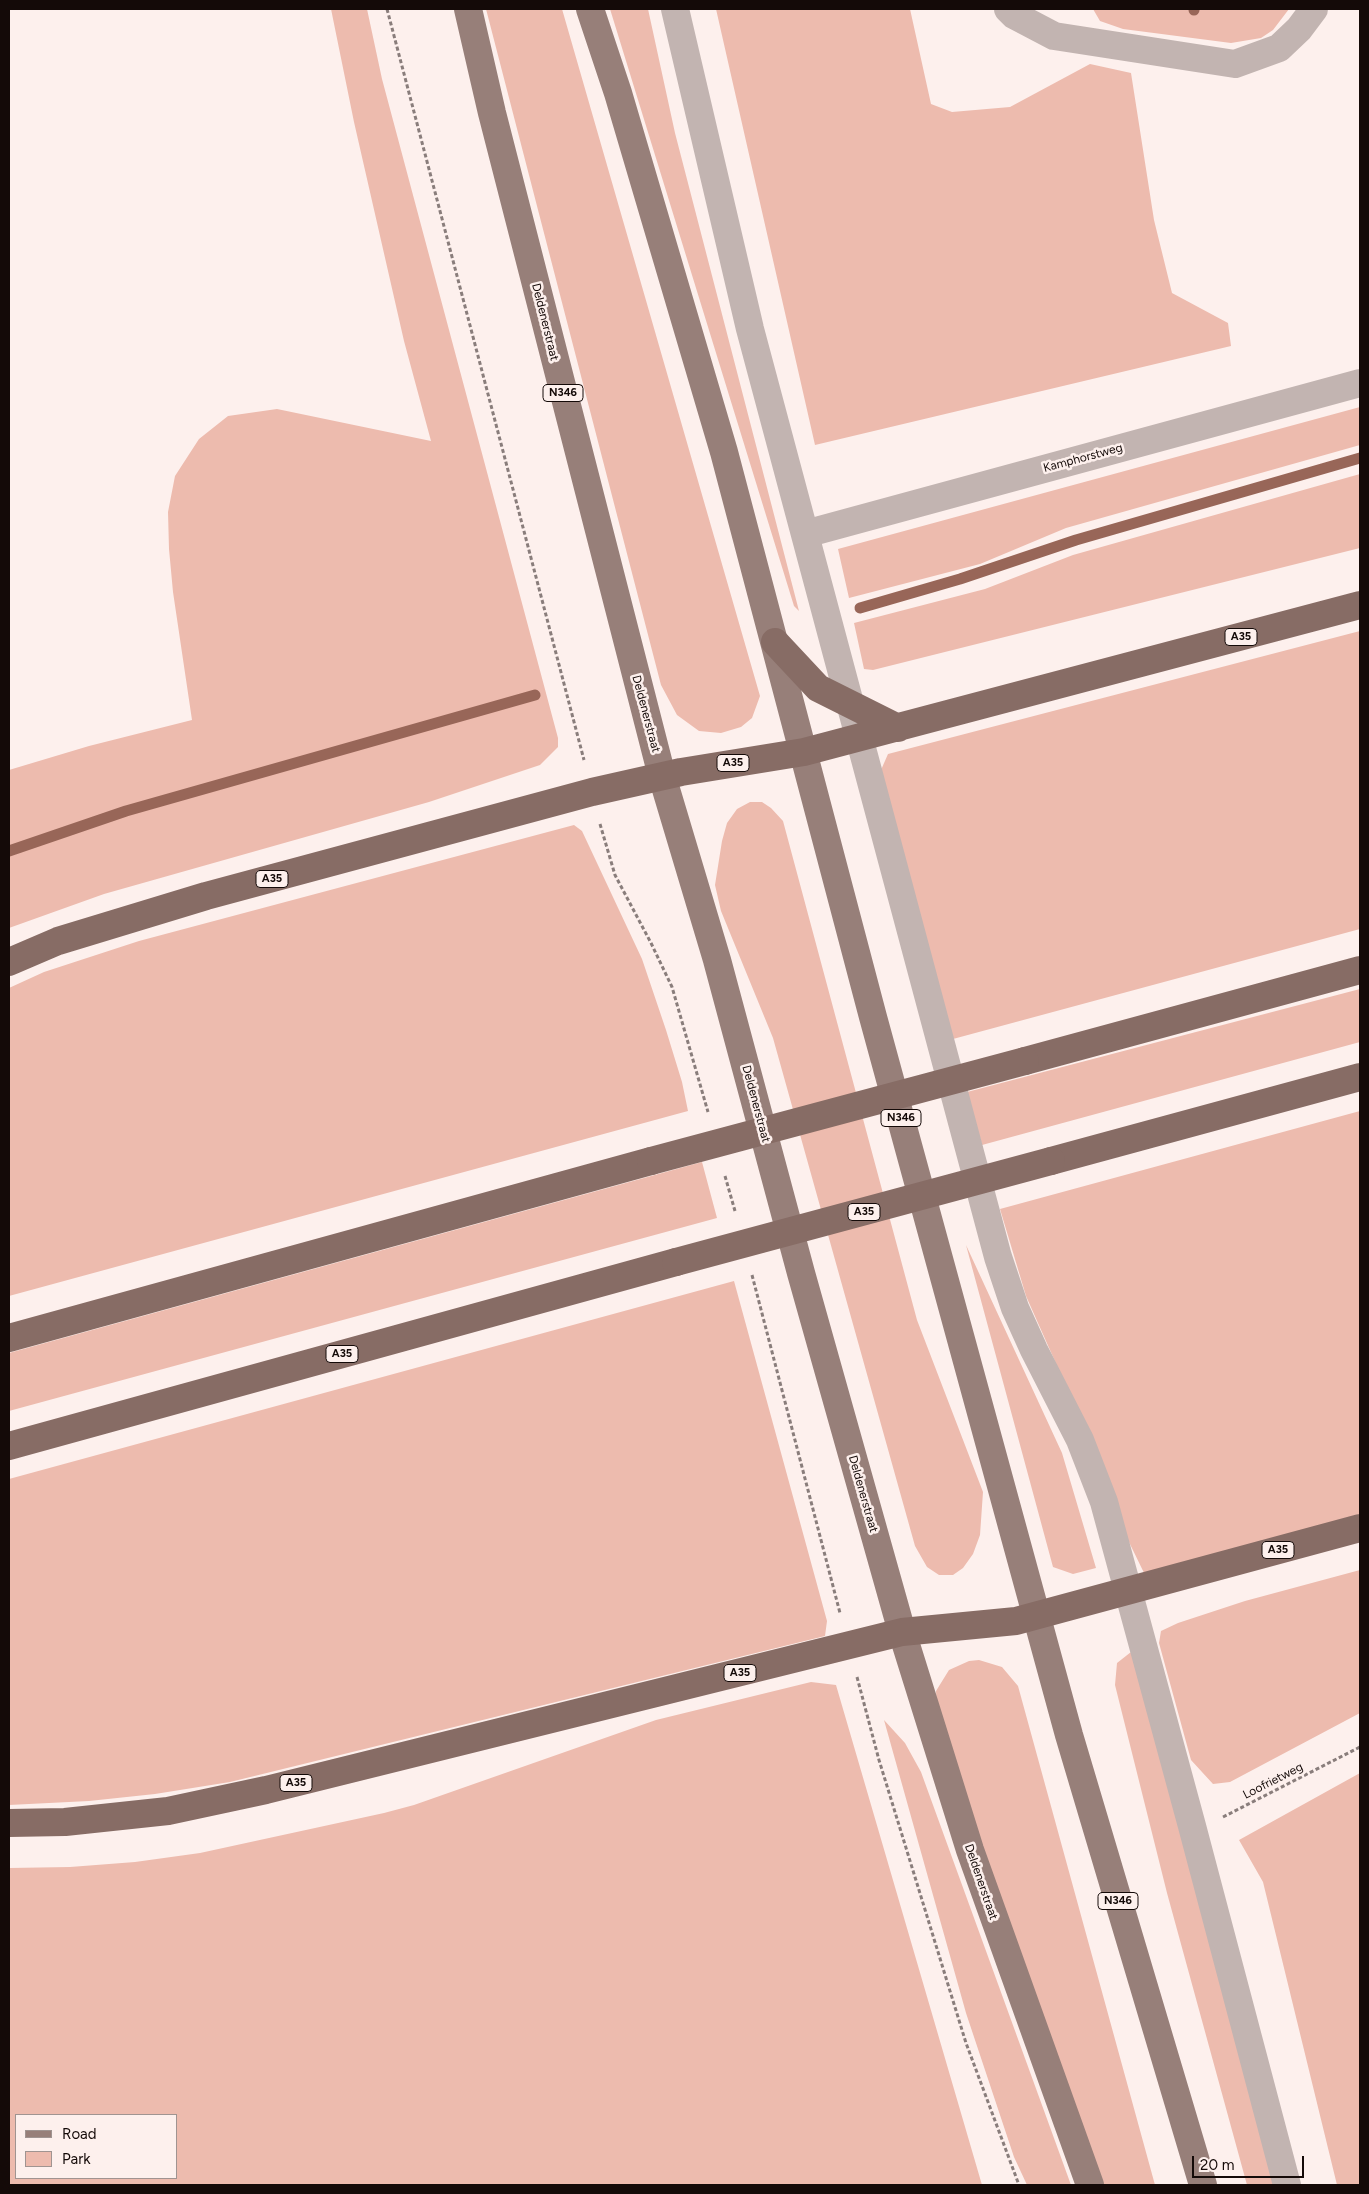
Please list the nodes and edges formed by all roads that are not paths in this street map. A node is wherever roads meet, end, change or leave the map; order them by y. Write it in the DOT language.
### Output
graph roads {
  1 [pos="468,9"];
  2 [pos="590,9"];
  3 [pos="675,9"];
  4 [pos="1008,9"];
  5 [pos="1048,9"];
  6 [pos="1314,9"];
  7 [pos="1054,36"];
  8 [pos="1360,383"];
  9 [pos="806,534"];
  10 [pos="1360,605"];
  11 [pos="775,642"];
  12 [pos="850,705"];
  13 [pos="898,728"];
  14 [pos="858,739"];
  15 [pos="804,752"];
  16 [pos="662,776"];
  17 [pos="9,962"];
  18 [pos="1360,970"];
  19 [pos="1360,1077"];
  20 [pos="9,1338"];
  21 [pos="9,1446"];
  22 [pos="1360,1528"];
  23 [pos="1128,1592"];
  24 [pos="1037,1616"];
  25 [pos="902,1632"];
  26 [pos="9,1823"];
  27 [pos="1090,2185"];
  28 [pos="1203,2185"];
  29 [pos="1287,2185"];
  1 -- 16 [label="main road, Deldenerstraat / N346"];
  2 -- 11 [label="main road, N346"];
  3 -- 9 [label="street"];
  4 -- 7 [label="street"];
  5 -- 7 [label="street"];
  6 -- 7 [label="street"];
  8 -- 9 [label="street, Kamphorstweg"];
  9 -- 12 [label="street"];
  10 -- 13 [label="highway, A35"];
  11 -- 12 [label="highway"];
  11 -- 15 [label="main road, N346"];
  12 -- 13 [label="highway"];
  12 -- 14 [label="street"];
  13 -- 14 [label="highway, A35"];
  14 -- 15 [label="highway, A35"];
  14 -- 23 [label="street"];
  15 -- 16 [label="highway, A35"];
  15 -- 24 [label="main road, N346"];
  16 -- 17 [label="highway, A35"];
  16 -- 25 [label="main road, Deldenerstraat / N346"];
  18 -- 20 [label="highway, bridge"];
  19 -- 21 [label="highway, A35, bridge"];
  22 -- 23 [label="highway, A35"];
  23 -- 24 [label="highway, A35"];
  23 -- 29 [label="street"];
  24 -- 25 [label="highway, A35"];
  24 -- 28 [label="main road, N346"];
  25 -- 26 [label="highway, A35"];
  25 -- 27 [label="main road, Deldenerstraat / N346"];
}
